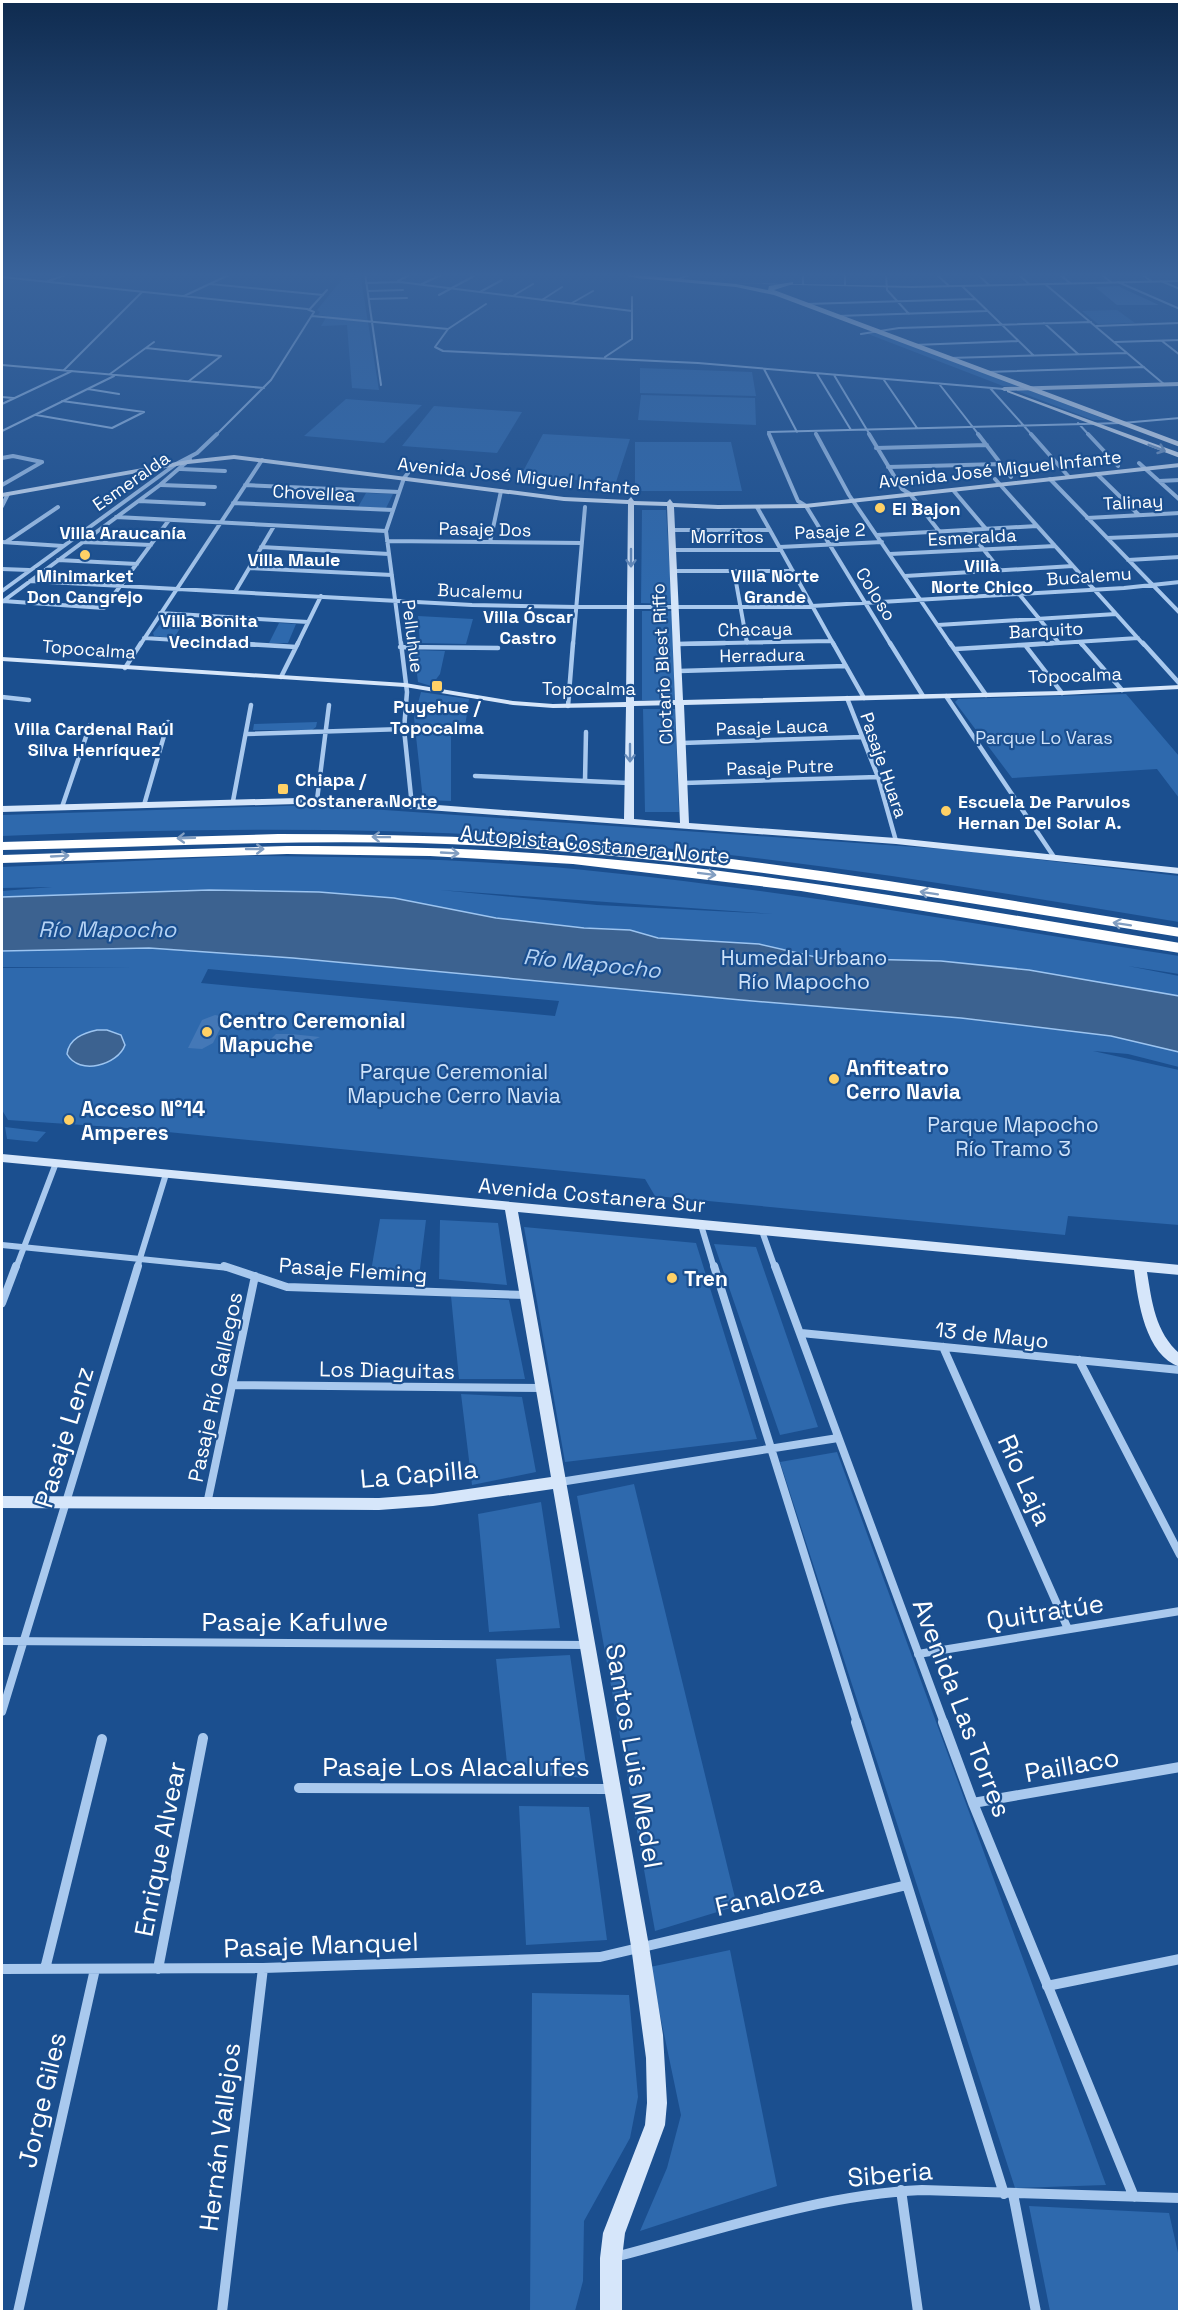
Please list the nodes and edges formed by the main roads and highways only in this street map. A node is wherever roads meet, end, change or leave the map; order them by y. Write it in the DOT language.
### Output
graph roads {
  1 [pos="983,381"];
  2 [pos="1011,381"];
  3 [pos="1179,445"];
  4 [pos="1179,458"];
  5 [pos="2,846"];
  6 [pos="2,859"];
  7 [pos="1179,933"];
  8 [pos="1179,948"];
  1 -- 4 [label="main road, one-way"];
  2 -- 3 [label="main road"];
  7 -- 5 [label="highway, Autopista Costanera Norte, one-way"];
  6 -- 8 [label="highway, Autopista Costanera Norte, one-way"];
}
